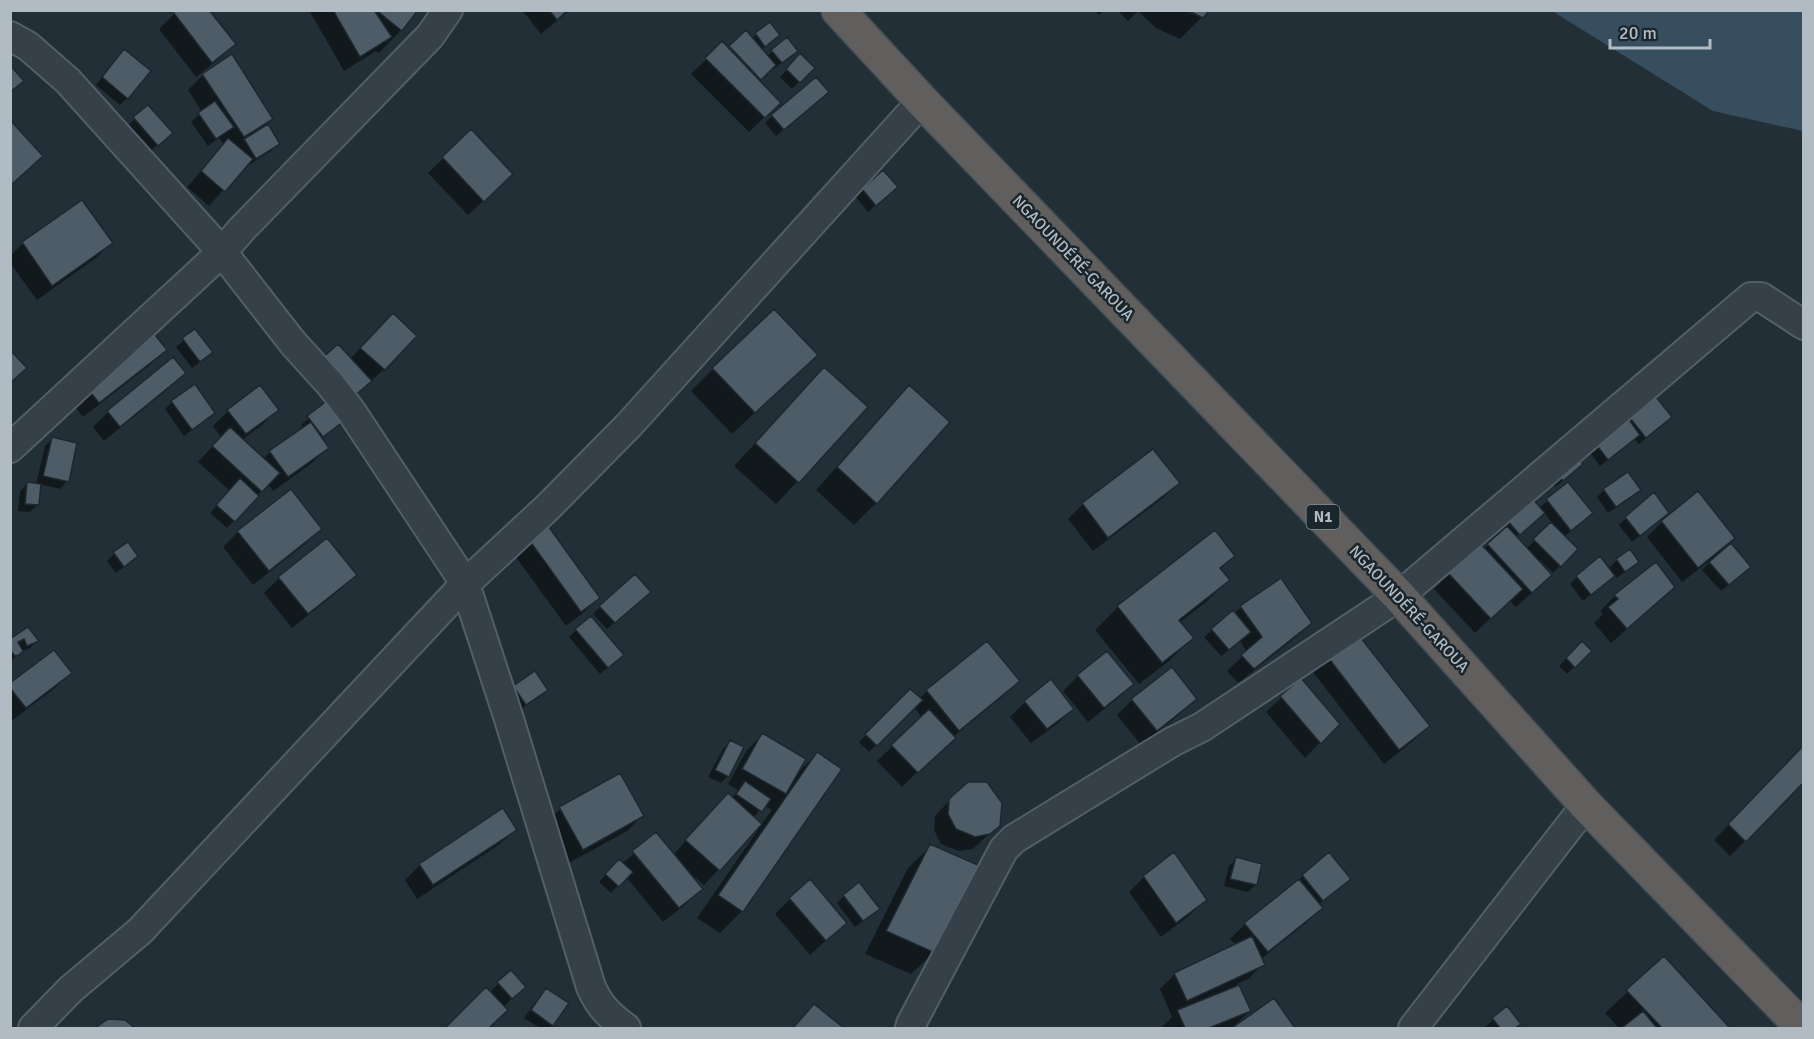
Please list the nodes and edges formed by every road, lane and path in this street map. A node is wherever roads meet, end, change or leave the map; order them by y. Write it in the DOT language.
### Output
graph roads {
  1 [pos="448,10"];
  2 [pos="838,10"];
  3 [pos="10,36"];
  4 [pos="922,101"];
  5 [pos="222,252"];
  6 [pos="1803,325"];
  7 [pos="10,448"];
  8 [pos="465,584"];
  9 [pos="1399,596"];
  10 [pos="1586,805"];
  11 [pos="33,1029"];
  12 [pos="626,1029"];
  13 [pos="910,1029"];
  14 [pos="1413,1029"];
  15 [pos="1803,1029"];
  1 -- 5 [label="street"];
  2 -- 4 [label="highway, NGAOUNDÉRÉ-GAROUA / N1"];
  3 -- 5 [label="street"];
  4 -- 8 [label="street"];
  4 -- 9 [label="highway, NGAOUNDÉRÉ-GAROUA / N1"];
  5 -- 7 [label="street"];
  5 -- 8 [label="street"];
  6 -- 9 [label="street"];
  8 -- 11 [label="street"];
  8 -- 12 [label="street"];
  9 -- 10 [label="highway, NGAOUNDÉRÉ-GAROUA / N1"];
  9 -- 13 [label="street"];
  10 -- 14 [label="street"];
  10 -- 15 [label="highway, NGAOUNDÉRÉ-GAROUA / N1"];
}
